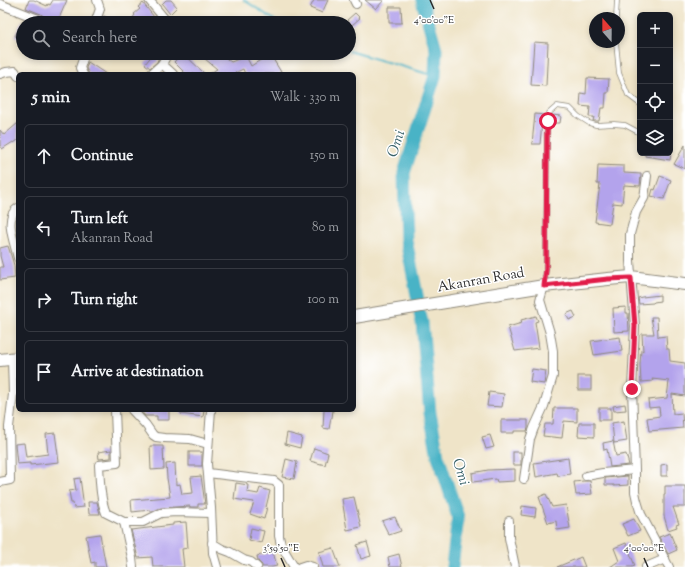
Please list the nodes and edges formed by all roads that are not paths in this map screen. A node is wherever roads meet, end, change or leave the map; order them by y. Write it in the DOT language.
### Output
graph roads {
  1 [pos="97,0"];
  2 [pos="148,0"];
  3 [pos="617,0"];
  4 [pos="0,4"];
  5 [pos="616,12"];
  6 [pos="28,16"];
  7 [pos="98,16"];
  8 [pos="162,16"];
  9 [pos="617,48"];
  10 [pos="83,60"];
  11 [pos="164,60"];
  12 [pos="162,64"];
  13 [pos="82,72"];
  14 [pos="154,72"];
  15 [pos="171,72"];
  16 [pos="16,73"];
  17 [pos="0,74"];
  18 [pos="637,102"];
  19 [pos="637,131"];
  20 [pos="647,176"];
  21 [pos="16,209"];
  22 [pos="16,250"];
  23 [pos="631,278"];
  24 [pos="685,282"];
  25 [pos="544,286"];
  26 [pos="356,317"];
  27 [pos="15,358"];
  28 [pos="0,360"];
  29 [pos="115,412"];
  30 [pos="134,412"];
  31 [pos="210,412"];
  32 [pos="208,444"];
  33 [pos="635,470"];
  34 [pos="208,473"];
  35 [pos="586,476"];
  36 [pos="524,478"];
  37 [pos="0,482"];
  38 [pos="211,513"];
  39 [pos="124,522"];
  40 [pos="509,522"];
  41 [pos="212,543"];
  42 [pos="664,559"];
  43 [pos="133,567"];
  44 [pos="217,567"];
  45 [pos="257,567"];
  46 [pos="294,567"];
  47 [pos="300,567"];
  48 [pos="313,567"];
  49 [pos="515,567"];
  50 [pos="646,567"];
  51 [pos="669,567"];
  1 -- 7 [label="street"];
  2 -- 8 [label="street"];
  3 -- 5 [label="lane"];
  4 -- 6 [label="street"];
  9 -- 18 [label="lane"];
  10 -- 13 [label="street"];
  11 -- 12 [label="street"];
  12 -- 14 [label="street"];
  12 -- 15 [label="street"];
  16 -- 17 [label="street"];
  19 -- 25 [label="lane"];
  20 -- 23 [label="street"];
  21 -- 22 [label="street"];
  23 -- 24 [label="main road, Akanran Road"];
  23 -- 25 [label="main road, Akanran Road"];
  23 -- 33 [label="street"];
  25 -- 26 [label="main road, Akanran Road"];
  25 -- 36 [label="street"];
  27 -- 28 [label="main road"];
  27 -- 37 [label="street"];
  29 -- 39 [label="street"];
  30 -- 32 [label="street"];
  31 -- 32 [label="street"];
  32 -- 34 [label="street"];
  33 -- 35 [label="street"];
  33 -- 42 [label="street"];
  34 -- 38 [label="street"];
  34 -- 46 [label="street"];
  38 -- 39 [label="street"];
  38 -- 41 [label="street"];
  39 -- 43 [label="street"];
  40 -- 49 [label="street"];
  41 -- 44 [label="street"];
  41 -- 45 [label="street"];
  42 -- 50 [label="street"];
  42 -- 51 [label="street"];
  47 -- 48 [label="street"];
}
